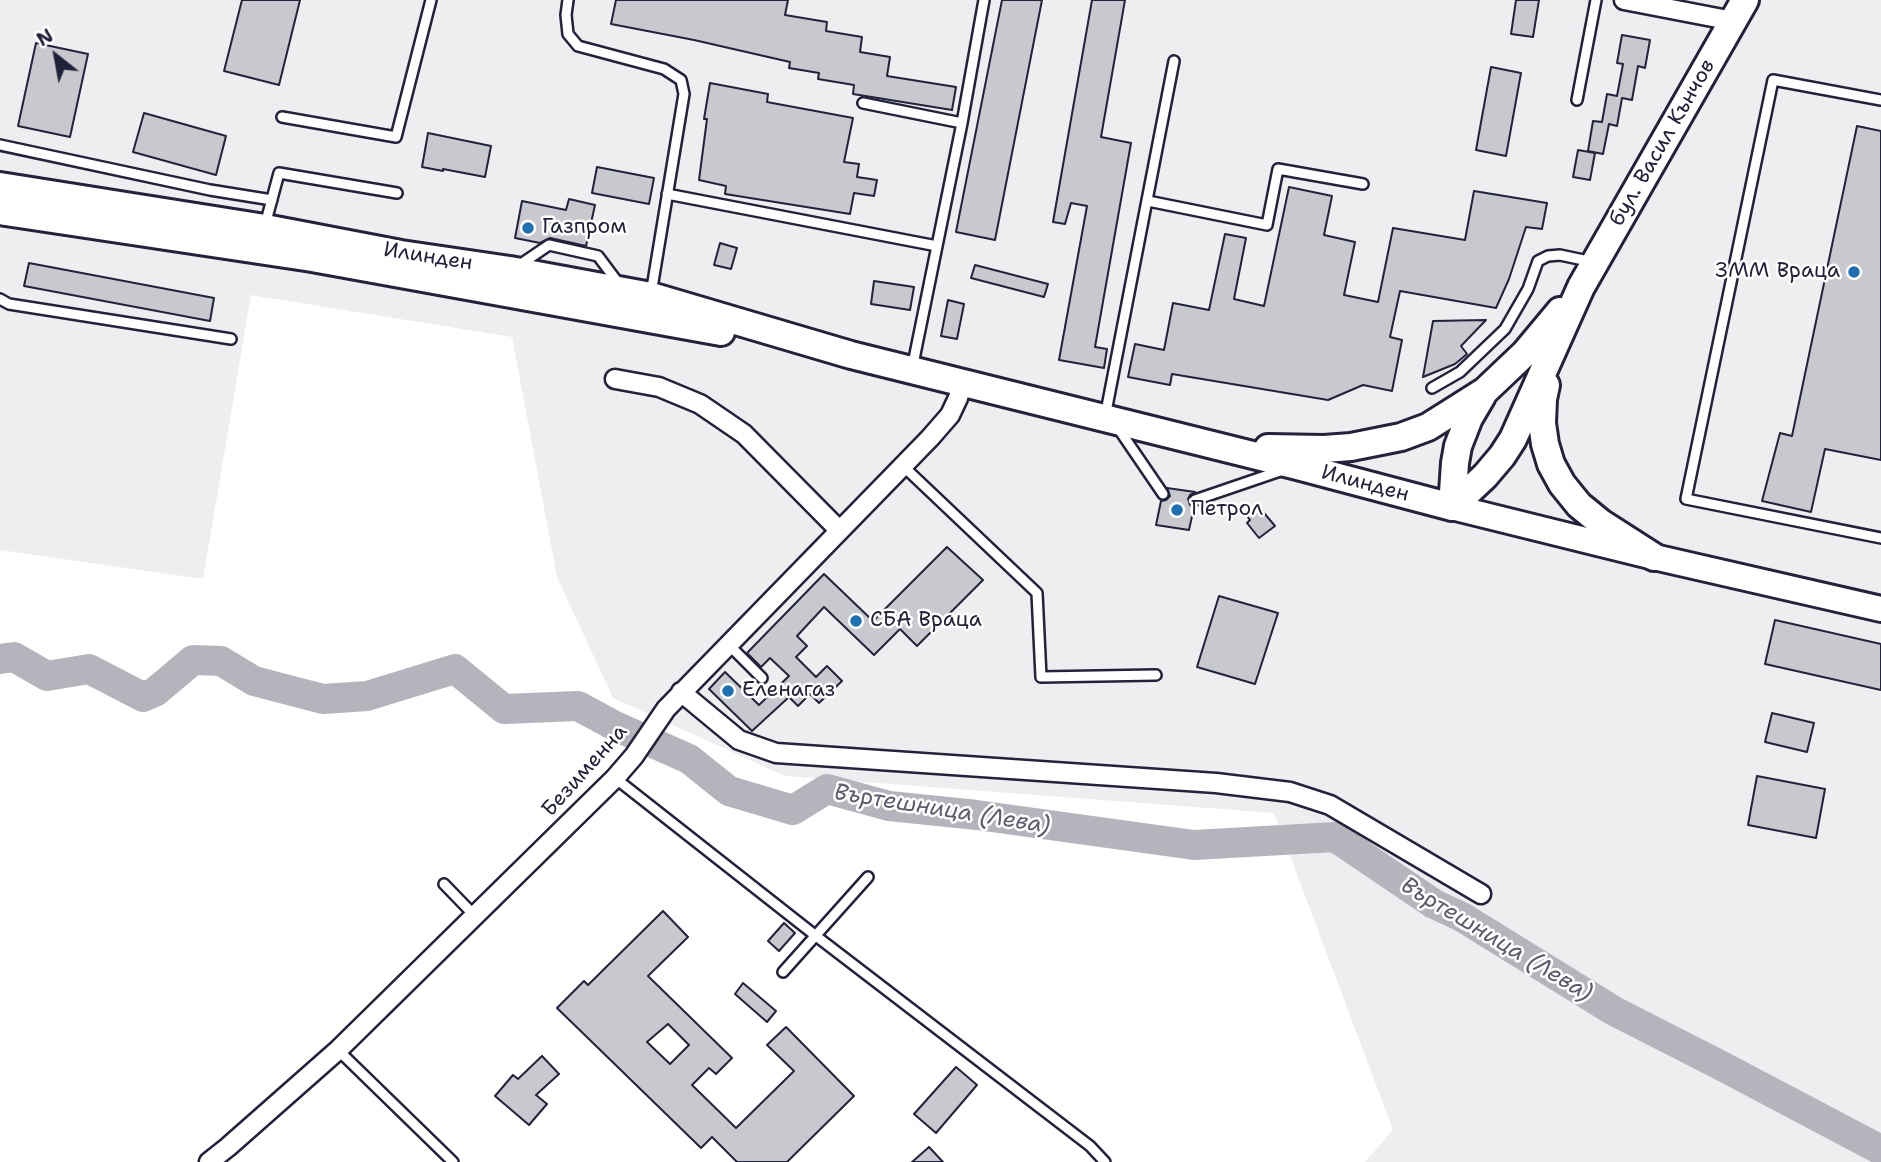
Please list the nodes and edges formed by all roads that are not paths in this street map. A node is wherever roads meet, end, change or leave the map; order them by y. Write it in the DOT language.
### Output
graph roads {
  1 [pos="431,0"];
  2 [pos="568,0"];
  3 [pos="984,0"];
  4 [pos="1596,0"];
  5 [pos="1624,0"];
  6 [pos="1739,10"];
  7 [pos="1174,61"];
  8 [pos="1577,100"];
  9 [pos="1881,100"];
  10 [pos="863,103"];
  11 [pos="282,117"];
  12 [pos="962,123"];
  13 [pos="0,145"];
  14 [pos="1363,184"];
  15 [pos="0,186"];
  16 [pos="397,193"];
  17 [pos="667,194"];
  18 [pos="272,200"];
  19 [pos="1147,201"];
  20 [pos="0,211"];
  21 [pos="265,228"];
  22 [pos="937,246"];
  23 [pos="1594,262"];
  24 [pos="1581,287"];
  25 [pos="651,296"];
  26 [pos="0,299"];
  27 [pos="231,340"];
  28 [pos="1554,346"];
  29 [pos="850,355"];
  30 [pos="912,370"];
  31 [pos="615,379"];
  32 [pos="962,383"];
  33 [pos="1432,388"];
  34 [pos="1485,391"];
  35 [pos="1109,419"];
  36 [pos="1225,448"];
  37 [pos="902,465"];
  38 [pos="1297,466"];
  39 [pos="1163,494"];
  40 [pos="1195,500"];
  41 [pos="1452,507"];
  42 [pos="839,530"];
  43 [pos="1881,538"];
  44 [pos="1654,557"];
  45 [pos="1881,609"];
  46 [pos="729,645"];
  47 [pos="1156,675"];
  48 [pos="762,678"];
  49 [pos="681,692"];
  50 [pos="615,778"];
  51 [pos="868,877"];
  52 [pos="444,884"];
  53 [pos="1481,894"];
  54 [pos="475,916"];
  55 [pos="816,936"];
  56 [pos="783,972"];
  57 [pos="338,1050"];
  58 [pos="209,1162"];
  59 [pos="453,1162"];
  60 [pos="1105,1162"];
  1 -- 11 [label="lane"];
  2 -- 17 [label="lane"];
  3 -- 12 [label="lane"];
  4 -- 8 [label="lane"];
  5 -- 6 [label="street"];
  6 -- 23 [label="main road, бул. Васил Кънчов"];
  7 -- 19 [label="lane"];
  9 -- 43 [label="lane"];
  10 -- 12 [label="lane"];
  12 -- 22 [label="lane"];
  13 -- 18 [label="lane"];
  14 -- 19 [label="lane"];
  15 -- 21 [label="main road, Илинден"];
  16 -- 18 [label="lane"];
  17 -- 22 [label="lane"];
  17 -- 25 [label="lane"];
  18 -- 21 [label="lane"];
  19 -- 35 [label="lane"];
  20 -- 29 [label="main road, Илинден"];
  21 -- 25 [label="main road, Илинден"];
  22 -- 30 [label="lane"];
  23 -- 24 [label="main road, бул. Васил Кънчов"];
  23 -- 33 [label="lane"];
  24 -- 28 [label="main road, бул. Васил Кънчов"];
  24 -- 34 [label="main road, бул. Васил Кънчов"];
  25 -- 29 [label="main road, Илинден"];
  26 -- 27 [label="lane"];
  28 -- 41 [label="main road, бул. Васил Кънчов"];
  28 -- 44 [label="main road"];
  29 -- 30 [label="main road, Илинден"];
  30 -- 32 [label="main road, Илинден"];
  31 -- 42 [label="street"];
  32 -- 35 [label="main road, Илинден"];
  32 -- 37 [label="street, Безименна"];
  34 -- 36 [label="main road, бул. Васил Кънчов"];
  34 -- 41 [label="main road"];
  35 -- 36 [label="main road, Илинден"];
  35 -- 39 [label="lane"];
  36 -- 38 [label="main road, Илинден"];
  37 -- 42 [label="street, Безименна"];
  37 -- 47 [label="lane"];
  38 -- 40 [label="lane"];
  38 -- 41 [label="main road, Илинден"];
  41 -- 44 [label="street, Илинден"];
  42 -- 46 [label="street, Безименна"];
  44 -- 45 [label="street, Илинден"];
  46 -- 48 [label="lane"];
  46 -- 49 [label="street, Безименна"];
  49 -- 50 [label="street, Безименна"];
  49 -- 53 [label="street"];
  50 -- 54 [label="street, Безименна"];
  50 -- 55 [label="lane"];
  51 -- 55 [label="lane"];
  52 -- 54 [label="lane"];
  54 -- 57 [label="street, Безименна"];
  55 -- 56 [label="lane"];
  55 -- 60 [label="lane"];
  57 -- 58 [label="street, Безименна"];
  57 -- 59 [label="lane"];
}
